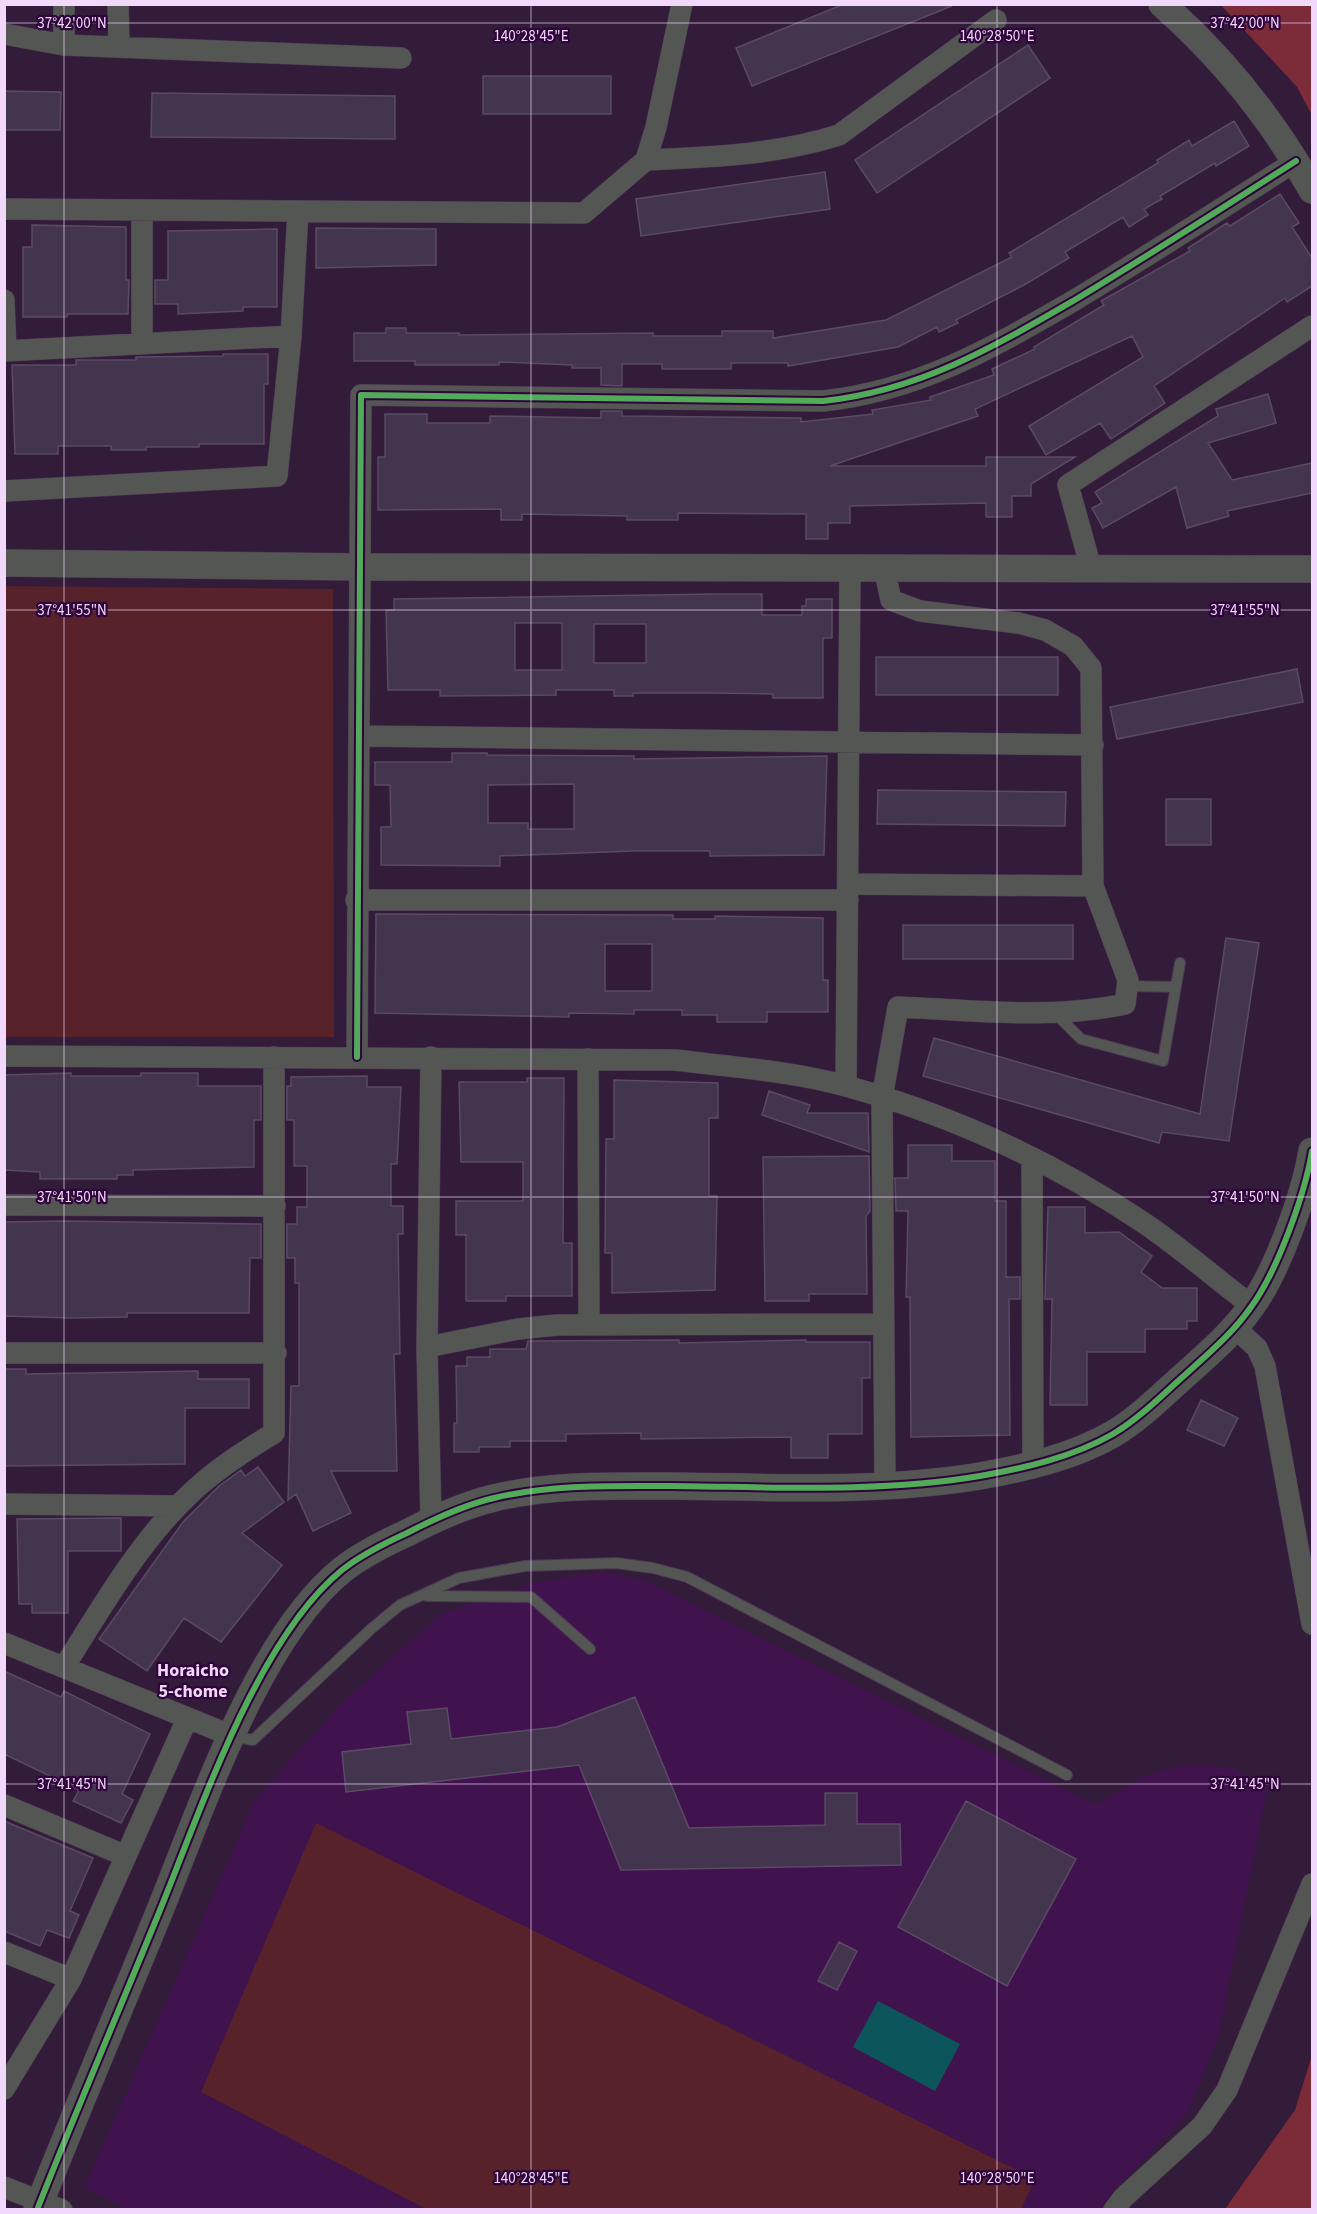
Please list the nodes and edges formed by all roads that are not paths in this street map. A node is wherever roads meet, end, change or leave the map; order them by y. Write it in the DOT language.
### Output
graph roads {
  1 [pos="64,4"];
  2 [pos="118,4"];
  3 [pos="682,4"];
  4 [pos="1162,4"];
  5 [pos="996,20"];
  6 [pos="4,34"];
  7 [pos="64,45"];
  8 [pos="119,47"];
  9 [pos="401,58"];
  10 [pos="646,160"];
  11 [pos="1296,161"];
  12 [pos="1312,190"];
  13 [pos="4,209"];
  14 [pos="142,210"];
  15 [pos="298,211"];
  16 [pos="4,300"];
  17 [pos="1312,326"];
  18 [pos="291,336"];
  19 [pos="142,344"];
  20 [pos="5,351"];
  21 [pos="4,491"];
  22 [pos="4,563"];
  23 [pos="360,567"];
  24 [pos="850,568"];
  25 [pos="884,568"];
  26 [pos="1091,568"];
  27 [pos="1312,569"];
  28 [pos="359,736"];
  29 [pos="849,742"];
  30 [pos="1093,745"];
  31 [pos="1093,886"];
  32 [pos="848,892"];
  33 [pos="356,900"];
  34 [pos="1180,963"];
  35 [pos="1127,986"];
  36 [pos="1176,987"];
  37 [pos="1054,1012"];
  38 [pos="4,1056"];
  39 [pos="274,1057"];
  40 [pos="357,1057"];
  41 [pos="430,1057"];
  42 [pos="588,1059"];
  43 [pos="846,1086"];
  44 [pos="882,1098"];
  45 [pos="1312,1151"];
  46 [pos="1032,1158"];
  47 [pos="4,1205"];
  48 [pos="275,1206"];
  49 [pos="1252,1306"];
  50 [pos="884,1324"];
  51 [pos="589,1325"];
  52 [pos="1234,1327"];
  53 [pos="427,1347"];
  54 [pos="4,1353"];
  55 [pos="276,1353"];
  56 [pos="1033,1465"];
  57 [pos="885,1485"];
  58 [pos="4,1504"];
  59 [pos="178,1506"];
  60 [pos="431,1521"];
  61 [pos="423,1596"];
  62 [pos="1312,1624"];
  63 [pos="4,1643"];
  64 [pos="590,1649"];
  65 [pos="64,1667"];
  66 [pos="187,1719"];
  67 [pos="232,1736"];
  68 [pos="1067,1775"];
  69 [pos="4,1805"];
  70 [pos="126,1856"];
  71 [pos="1312,1884"];
  72 [pos="4,1952"];
  73 [pos="71,1979"];
  74 [pos="4,2089"];
  75 [pos="4,2187"];
  76 [pos="46,2207"];
  77 [pos="1114,2210"];
  1 -- 7 [label="street"];
  2 -- 8 [label="street"];
  3 -- 10 [label="street"];
  4 -- 11 [label="street"];
  5 -- 10 [label="street"];
  6 -- 7 [label="street"];
  7 -- 8 [label="street"];
  8 -- 9 [label="street"];
  10 -- 15 [label="street"];
  11 -- 12 [label="street"];
  11 -- 23 [label="street"];
  13 -- 14 [label="street"];
  14 -- 15 [label="street"];
  14 -- 19 [label="street"];
  15 -- 18 [label="street"];
  16 -- 20 [label="street"];
  17 -- 26 [label="street"];
  18 -- 19 [label="street"];
  18 -- 21 [label="street"];
  19 -- 20 [label="street"];
  22 -- 23 [label="street"];
  23 -- 24 [label="street"];
  23 -- 28 [label="street"];
  24 -- 25 [label="street"];
  24 -- 29 [label="street"];
  25 -- 26 [label="street"];
  25 -- 30 [label="street"];
  26 -- 27 [label="street"];
  28 -- 29 [label="street"];
  28 -- 33 [label="street"];
  29 -- 30 [label="street"];
  29 -- 32 [label="street"];
  30 -- 31 [label="street"];
  31 -- 32 [label="street"];
  31 -- 35 [label="street"];
  32 -- 33 [label="street"];
  32 -- 43 [label="street"];
  33 -- 40 [label="street"];
  34 -- 36 [label="lane"];
  35 -- 36 [label="lane"];
  35 -- 37 [label="street"];
  36 -- 37 [label="lane"];
  37 -- 44 [label="street"];
  38 -- 39 [label="street"];
  39 -- 40 [label="street"];
  39 -- 48 [label="street"];
  40 -- 41 [label="street"];
  41 -- 42 [label="street"];
  41 -- 53 [label="street"];
  42 -- 43 [label="street"];
  42 -- 51 [label="street"];
  43 -- 44 [label="street"];
  44 -- 46 [label="street"];
  44 -- 50 [label="street"];
  45 -- 49 [label="street"];
  46 -- 49 [label="street"];
  46 -- 56 [label="street"];
  47 -- 48 [label="street"];
  48 -- 55 [label="street"];
  49 -- 52 [label="street"];
  50 -- 51 [label="street"];
  50 -- 57 [label="street"];
  51 -- 53 [label="street"];
  52 -- 56 [label="street"];
  52 -- 62 [label="street"];
  53 -- 60 [label="street"];
  54 -- 55 [label="street"];
  55 -- 59 [label="street"];
  56 -- 57 [label="street"];
  57 -- 60 [label="street"];
  58 -- 59 [label="street"];
  59 -- 65 [label="street"];
  60 -- 67 [label="street"];
  61 -- 64 [label="lane"];
  61 -- 67 [label="lane"];
  61 -- 68 [label="lane"];
  63 -- 65 [label="street"];
  65 -- 66 [label="street"];
  66 -- 67 [label="street"];
  66 -- 70 [label="street"];
  67 -- 76 [label="street"];
  69 -- 70 [label="street"];
  70 -- 73 [label="street"];
  71 -- 77 [label="street"];
  72 -- 73 [label="street"];
  73 -- 74 [label="street"];
  75 -- 76 [label="street"];
}
